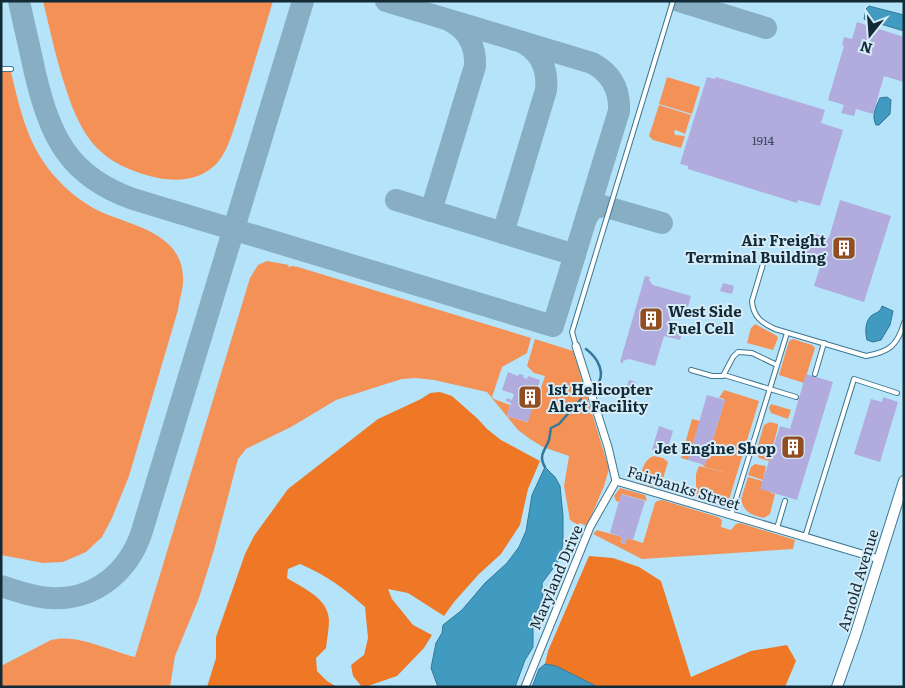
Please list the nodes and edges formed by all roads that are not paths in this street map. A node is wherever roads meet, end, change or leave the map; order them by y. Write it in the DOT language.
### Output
graph roads {
  1 [pos="673,1"];
  2 [pos="1,68"];
  3 [pos="11,69"];
  4 [pos="766,254"];
  5 [pos="904,323"];
  6 [pos="787,333"];
  7 [pos="824,343"];
  8 [pos="576,346"];
  9 [pos="777,365"];
  10 [pos="691,370"];
  11 [pos="815,374"];
  12 [pos="724,375"];
  13 [pos="770,390"];
  14 [pos="897,393"];
  15 [pos="796,397"];
  16 [pos="616,481"];
  17 [pos="904,481"];
  18 [pos="785,501"];
  19 [pos="732,516"];
  20 [pos="777,528"];
  21 [pos="805,537"];
  22 [pos="879,560"];
  23 [pos="525,687"];
  24 [pos="838,687"];
  1 -- 8 [label="lane"];
  2 -- 3 [label="lane"];
  4 -- 6 [label="lane"];
  5 -- 7 [label="lane"];
  6 -- 7 [label="lane"];
  6 -- 9 [label="lane"];
  7 -- 11 [label="lane"];
  8 -- 16 [label="street, Fairbanks Street"];
  9 -- 12 [label="lane"];
  9 -- 13 [label="lane"];
  10 -- 12 [label="lane"];
  12 -- 13 [label="lane"];
  13 -- 15 [label="lane"];
  13 -- 19 [label="lane"];
  14 -- 21 [label="lane"];
  16 -- 19 [label="street, Fairbanks Street"];
  16 -- 23 [label="street, Maryland Drive"];
  17 -- 22 [label="street, Arnold Avenue"];
  18 -- 20 [label="lane"];
  19 -- 20 [label="street, Fairbanks Street"];
  20 -- 21 [label="street, Fairbanks Street"];
  21 -- 22 [label="street, Fairbanks Street"];
  22 -- 24 [label="street, Arnold Avenue"];
}
